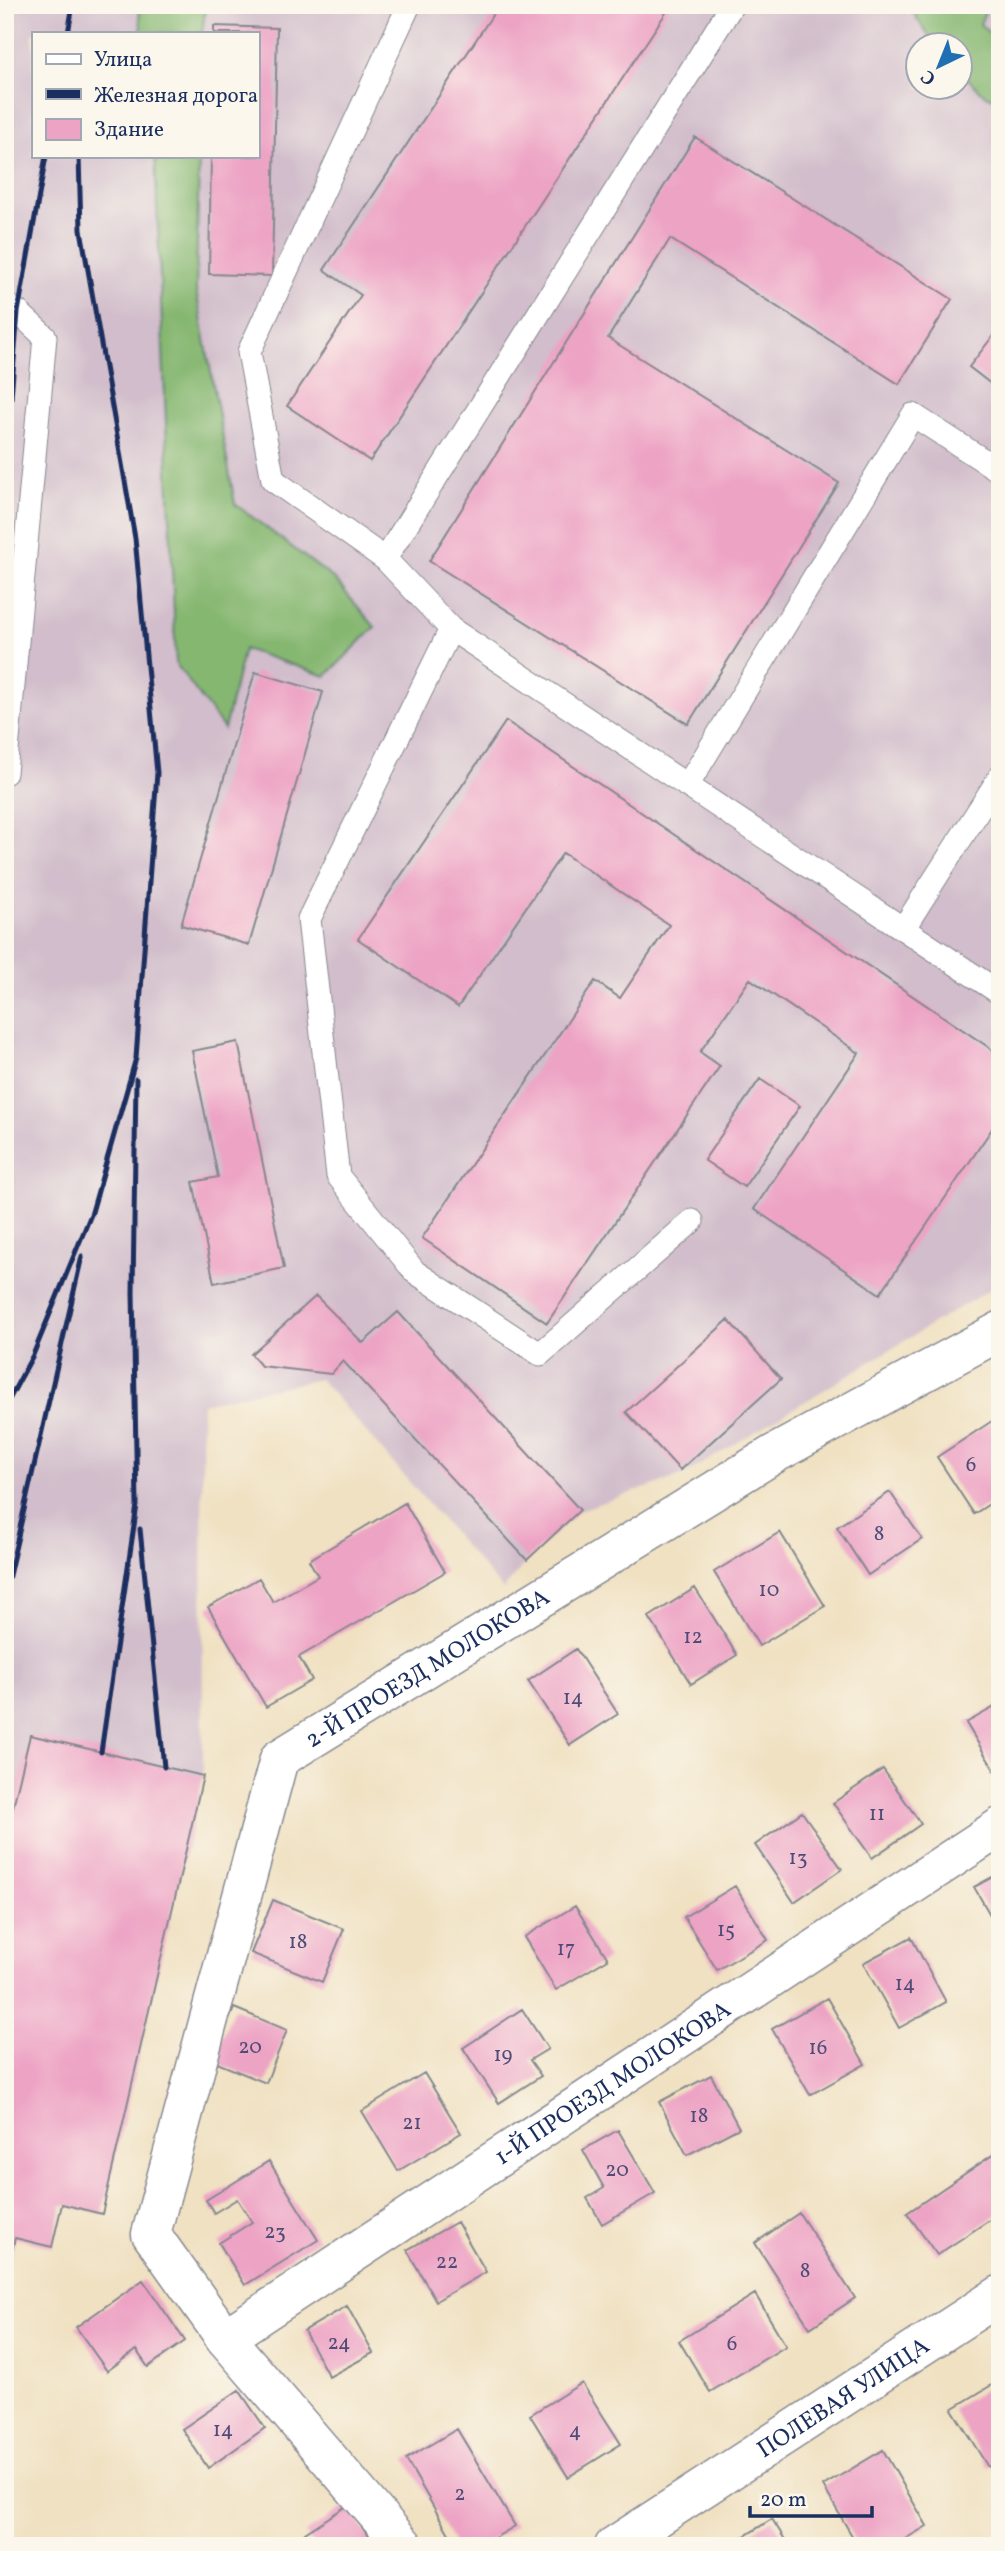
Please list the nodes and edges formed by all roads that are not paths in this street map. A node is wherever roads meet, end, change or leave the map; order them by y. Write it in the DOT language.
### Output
graph roads {
  1 [pos="409,5"];
  2 [pos="732,5"];
  3 [pos="5,305"];
  4 [pos="1000,471"];
  5 [pos="386,559"];
  6 [pos="451,629"];
  7 [pos="5,773"];
  8 [pos="1000,777"];
  9 [pos="687,786"];
  10 [pos="903,929"];
  11 [pos="1000,993"];
  12 [pos="692,1222"];
  13 [pos="1000,1331"];
  14 [pos="1000,1826"];
  15 [pos="1000,2295"];
  16 [pos="225,2338"];
  17 [pos="404,2546"];
  18 [pos="614,2546"];
  1 -- 5 [label="lane"];
  2 -- 5 [label="lane"];
  3 -- 7 [label="lane"];
  4 -- 9 [label="lane"];
  5 -- 6 [label="lane"];
  6 -- 9 [label="lane"];
  6 -- 12 [label="lane"];
  8 -- 10 [label="lane"];
  9 -- 10 [label="lane"];
  10 -- 11 [label="lane"];
  13 -- 16 [label="street, 2-Й ПРОЕЗД МОЛОКОВА"];
  14 -- 16 [label="street, 1-Й ПРОЕЗД МОЛОКОВА"];
  15 -- 18 [label="street, ПОЛЕВАЯ УЛИЦА"];
  16 -- 17 [label="street"];
}
